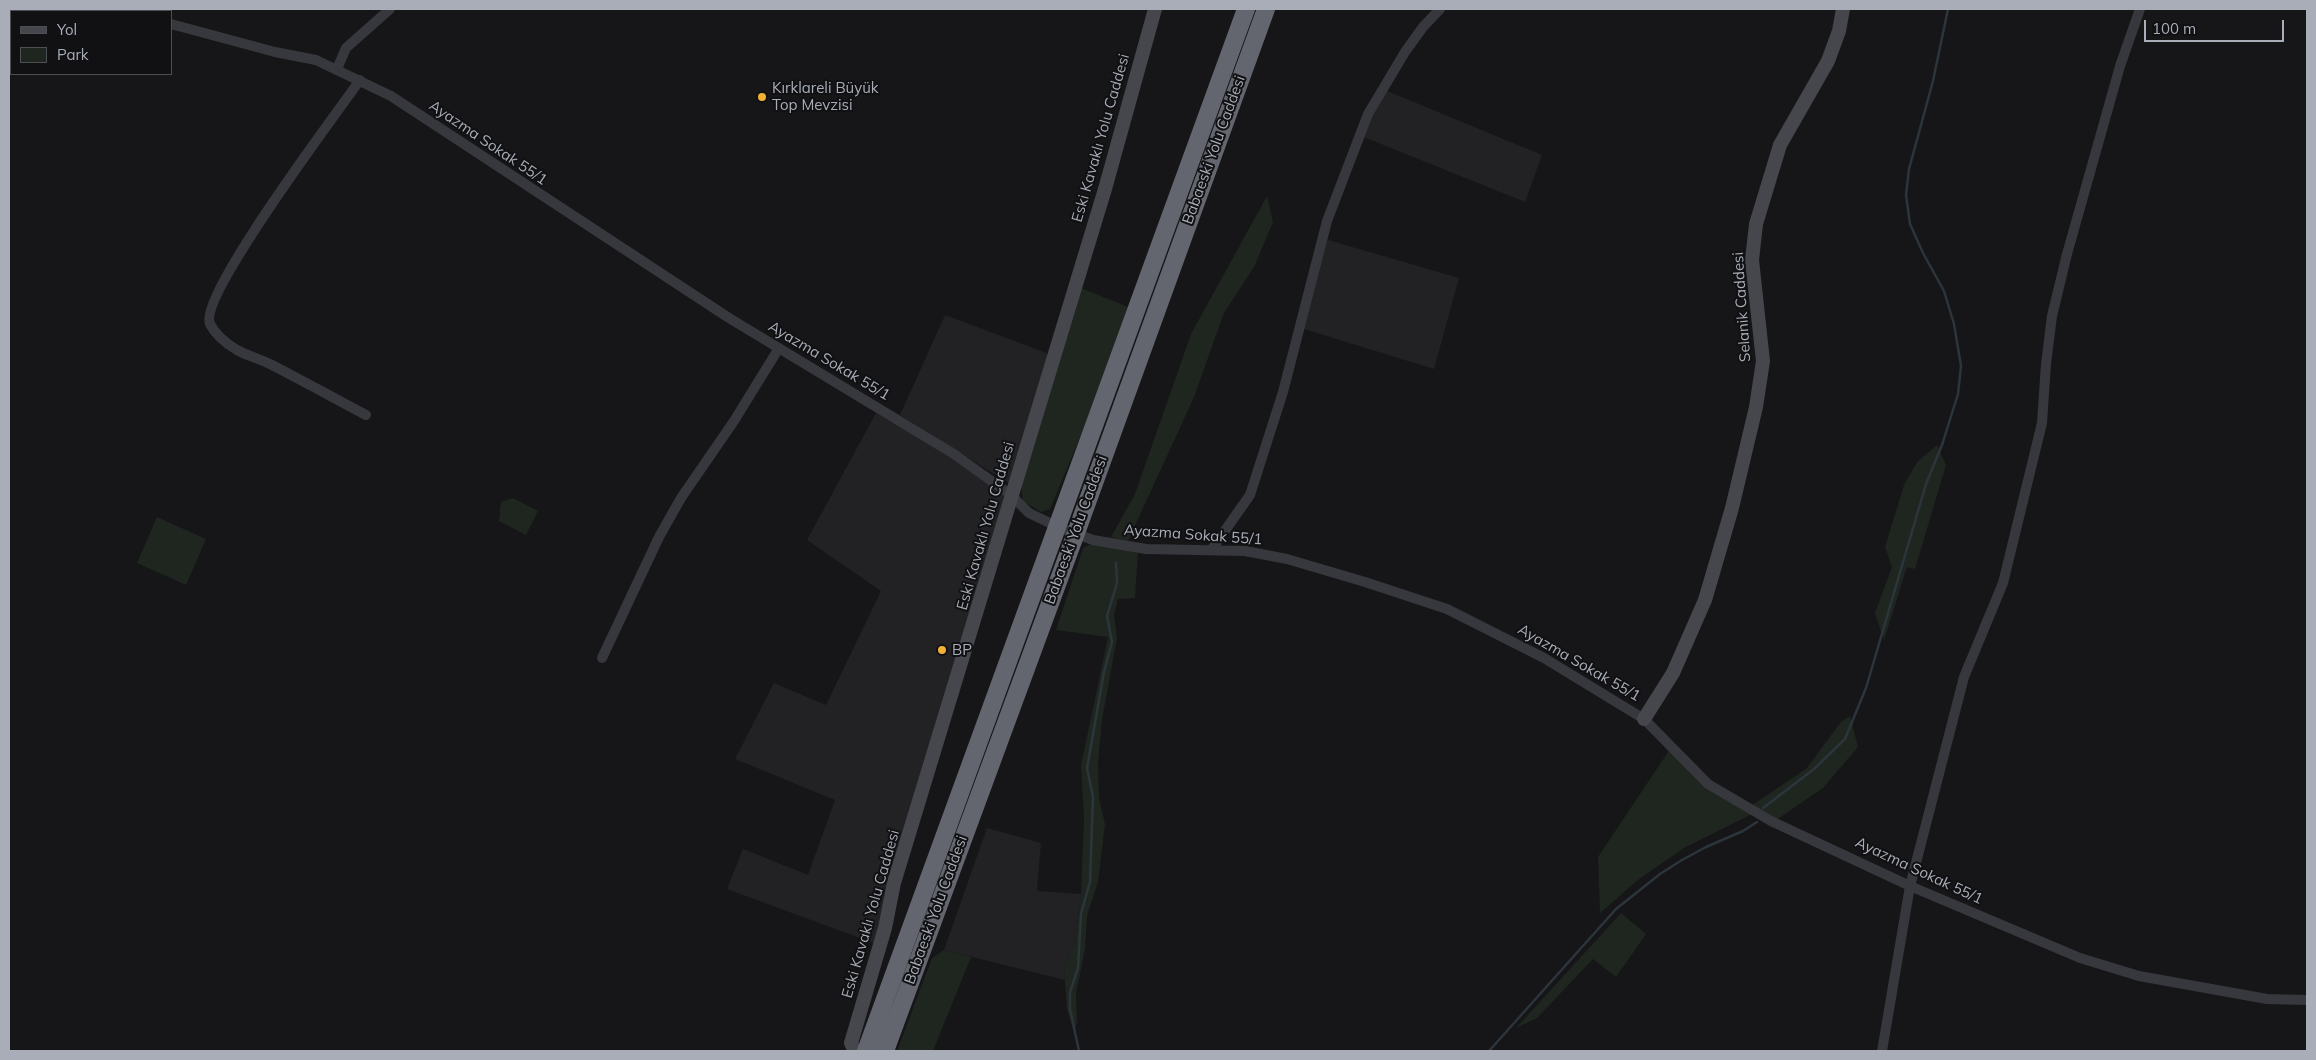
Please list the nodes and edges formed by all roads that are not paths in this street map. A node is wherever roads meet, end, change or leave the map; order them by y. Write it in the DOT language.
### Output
graph roads {
  1 [pos="390,9"];
  2 [pos="1155,9"];
  3 [pos="1246,9"];
  4 [pos="1266,9"];
  5 [pos="1440,9"];
  6 [pos="1843,9"];
  7 [pos="2140,9"];
  8 [pos="172,24"];
  9 [pos="337,69"];
  10 [pos="360,80"];
  11 [pos="779,348"];
  12 [pos="366,415"];
  13 [pos="1010,496"];
  14 [pos="1058,527"];
  15 [pos="1076,534"];
  16 [pos="1212,549"];
  17 [pos="602,658"];
  18 [pos="1644,719"];
  19 [pos="1910,886"];
  20 [pos="2307,1000"];
  21 [pos="854,1051"];
  22 [pos="866,1051"];
  23 [pos="885,1051"];
  24 [pos="1882,1051"];
  1 -- 9 [label="street"];
  2 -- 13 [label="street, Eski Kavaklı Yolu Caddesi"];
  3 -- 14 [label="highway, Babaeski Yolu Caddesi"];
  4 -- 15 [label="highway, Babaeski Yolu Caddesi"];
  5 -- 16 [label="street"];
  6 -- 18 [label="street, Selanik Caddesi"];
  7 -- 19 [label="street"];
  8 -- 9 [label="street, Ayazma Sokak 55/1"];
  9 -- 10 [label="street, Ayazma Sokak 55/1"];
  10 -- 11 [label="street, Ayazma Sokak 55/1"];
  10 -- 12 [label="street"];
  11 -- 13 [label="street, Ayazma Sokak 55/1"];
  11 -- 17 [label="street"];
  13 -- 14 [label="street, Ayazma Sokak 55/1"];
  13 -- 21 [label="street, Eski Kavaklı Yolu Caddesi"];
  14 -- 15 [label="street, Ayazma Sokak 55/1"];
  14 -- 22 [label="highway, Babaeski Yolu Caddesi"];
  15 -- 16 [label="street, Ayazma Sokak 55/1"];
  15 -- 23 [label="highway, Babaeski Yolu Caddesi"];
  16 -- 18 [label="street, Ayazma Sokak 55/1"];
  18 -- 19 [label="street, Ayazma Sokak 55/1"];
  19 -- 20 [label="street, Ayazma Sokak 55/1"];
  19 -- 24 [label="street"];
}
